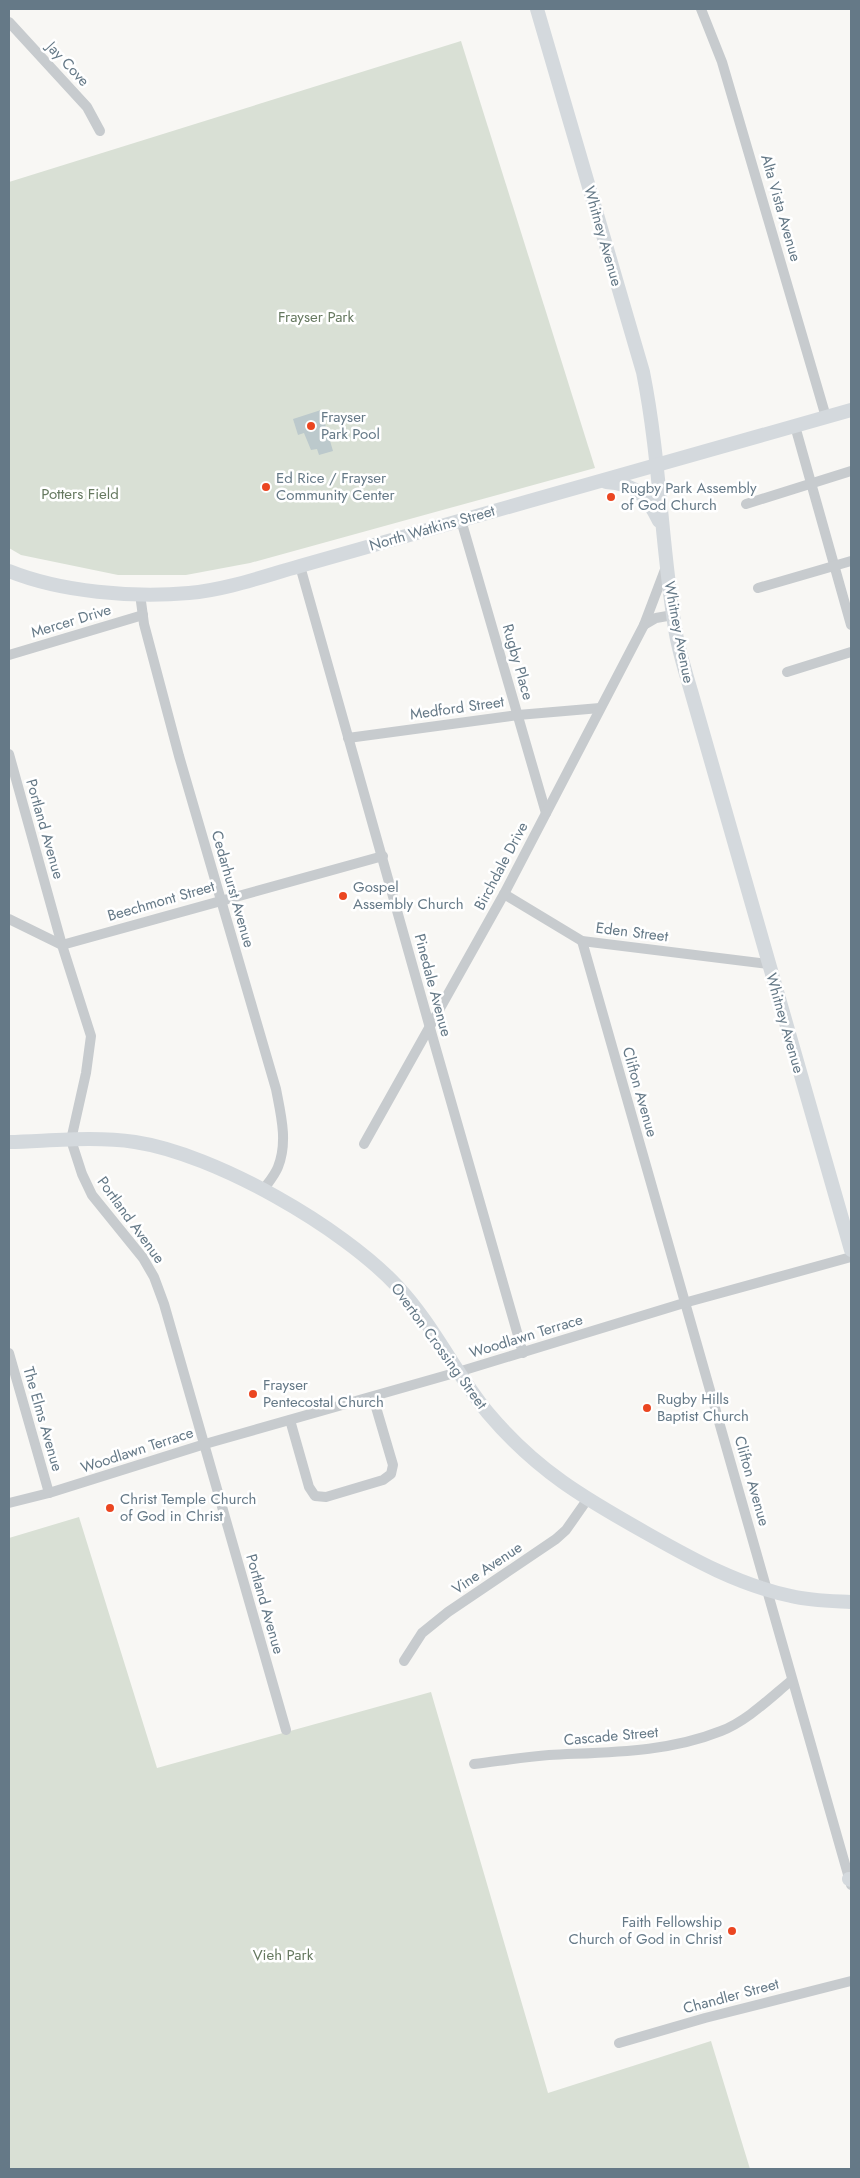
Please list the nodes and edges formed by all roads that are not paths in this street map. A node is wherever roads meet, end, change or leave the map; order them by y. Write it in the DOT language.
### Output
graph roads {
  1 [pos="537,9"];
  2 [pos="703,9"];
  3 [pos="9,22"];
  4 [pos="100,131"];
  5 [pos="851,410"];
  6 [pos="826,417"];
  7 [pos="795,426"];
  8 [pos="657,466"];
  9 [pos="851,471"];
  10 [pos="598,482"];
  11 [pos="811,483"];
  12 [pos="746,504"];
  13 [pos="461,520"];
  14 [pos="663,528"];
  15 [pos="851,561"];
  16 [pos="300,566"];
  17 [pos="666,566"];
  18 [pos="834,566"];
  19 [pos="9,571"];
  20 [pos="758,588"];
  21 [pos="140,594"];
  22 [pos="143,615"];
  23 [pos="673,615"];
  24 [pos="644,625"];
  25 [pos="851,625"];
  26 [pos="851,652"];
  27 [pos="9,655"];
  28 [pos="787,672"];
  29 [pos="600,708"];
  30 [pos="518,714"];
  31 [pos="348,738"];
  32 [pos="9,754"];
  33 [pos="546,813"];
  34 [pos="383,856"];
  35 [pos="504,894"];
  36 [pos="220,900"];
  37 [pos="9,919"];
  38 [pos="582,941"];
  39 [pos="62,945"];
  40 [pos="768,964"];
  41 [pos="428,1027"];
  42 [pos="70,1140"];
  43 [pos="9,1142"];
  44 [pos="364,1144"];
  45 [pos="263,1190"];
  46 [pos="851,1250"];
  47 [pos="851,1258"];
  48 [pos="684,1303"];
  49 [pos="9,1353"];
  50 [pos="523,1353"];
  51 [pos="458,1372"];
  52 [pos="373,1397"];
  53 [pos="290,1420"];
  54 [pos="205,1444"];
  55 [pos="49,1494"];
  56 [pos="587,1500"];
  57 [pos="9,1503"];
  58 [pos="767,1589"];
  59 [pos="851,1602"];
  60 [pos="404,1661"];
  61 [pos="792,1680"];
  62 [pos="286,1730"];
  63 [pos="474,1764"];
  64 [pos="850,1882"];
  65 [pos="851,1981"];
  66 [pos="619,2043"];
  1 -- 8 [label="main road, Whitney Avenue"];
  2 -- 6 [label="street, Alta Vista Avenue"];
  3 -- 4 [label="street, Jay Cove"];
  5 -- 6 [label="main road, North Watkins Street"];
  6 -- 7 [label="main road, North Watkins Street"];
  7 -- 8 [label="main road, North Watkins Street"];
  7 -- 11 [label="street"];
  8 -- 10 [label="main road, North Watkins Street"];
  8 -- 14 [label="main road, Whitney Avenue"];
  9 -- 11 [label="street"];
  10 -- 13 [label="main road, North Watkins Street"];
  10 -- 14 [label="main road"];
  11 -- 12 [label="street"];
  11 -- 18 [label="street"];
  13 -- 16 [label="main road, North Watkins Street"];
  13 -- 30 [label="street, Rugby Place"];
  14 -- 17 [label="main road, Whitney Avenue"];
  15 -- 18 [label="street"];
  16 -- 21 [label="main road, North Watkins Street"];
  16 -- 31 [label="street, Pinedale Avenue"];
  17 -- 23 [label="main road, Whitney Avenue"];
  17 -- 24 [label="street, Birchdale Drive"];
  18 -- 20 [label="street"];
  18 -- 25 [label="street"];
  19 -- 21 [label="main road, North Watkins Street"];
  21 -- 22 [label="street, Cedarhurst Avenue"];
  22 -- 27 [label="street, Mercer Drive"];
  22 -- 36 [label="street, Cedarhurst Avenue"];
  23 -- 24 [label="street"];
  23 -- 40 [label="main road, Whitney Avenue"];
  24 -- 29 [label="street, Birchdale Drive"];
  26 -- 28 [label="street"];
  29 -- 30 [label="street, Medford Street"];
  29 -- 33 [label="street, Birchdale Drive"];
  30 -- 31 [label="street, Medford Street"];
  30 -- 33 [label="street, Rugby Place"];
  31 -- 34 [label="street, Pinedale Avenue"];
  32 -- 39 [label="street, Portland Avenue"];
  33 -- 35 [label="street, Birchdale Drive"];
  34 -- 36 [label="street, Beechmont Street"];
  34 -- 41 [label="street, Pinedale Avenue"];
  35 -- 38 [label="street, Eden Street"];
  35 -- 41 [label="street, Birchdale Drive"];
  36 -- 39 [label="street, Beechmont Street"];
  36 -- 45 [label="street, Cedarhurst Avenue"];
  37 -- 39 [label="street"];
  38 -- 40 [label="street, Eden Street"];
  38 -- 48 [label="street, Clifton Avenue"];
  39 -- 42 [label="street, Portland Avenue"];
  40 -- 46 [label="main road, Whitney Avenue"];
  41 -- 44 [label="street, Birchdale Drive"];
  41 -- 50 [label="street, Pinedale Avenue"];
  42 -- 43 [label="main road, Overton Crossing Street"];
  42 -- 45 [label="main road, Overton Crossing Street"];
  42 -- 54 [label="street, Portland Avenue"];
  45 -- 51 [label="main road, Overton Crossing Street"];
  47 -- 48 [label="street, Woodlawn Terrace"];
  48 -- 50 [label="street, Woodlawn Terrace"];
  48 -- 58 [label="street, Clifton Avenue"];
  49 -- 55 [label="street, The Elms Avenue"];
  50 -- 51 [label="street, Woodlawn Terrace"];
  51 -- 52 [label="street, Woodlawn Terrace"];
  51 -- 56 [label="main road, Overton Crossing Street"];
  52 -- 53 [label="street, Woodlawn Terrace"];
  52 -- 53 [label="street"];
  53 -- 54 [label="street, Woodlawn Terrace"];
  54 -- 55 [label="street, Woodlawn Terrace"];
  54 -- 62 [label="street, Portland Avenue"];
  55 -- 57 [label="street, Woodlawn Terrace"];
  56 -- 58 [label="main road, Overton Crossing Street"];
  56 -- 60 [label="street, Vine Avenue"];
  58 -- 59 [label="main road, Overton Crossing Street"];
  58 -- 61 [label="street, Clifton Avenue"];
  61 -- 63 [label="street, Cascade Street"];
  61 -- 64 [label="street, Clifton Avenue"];
  65 -- 66 [label="street, Chandler Street"];
}
